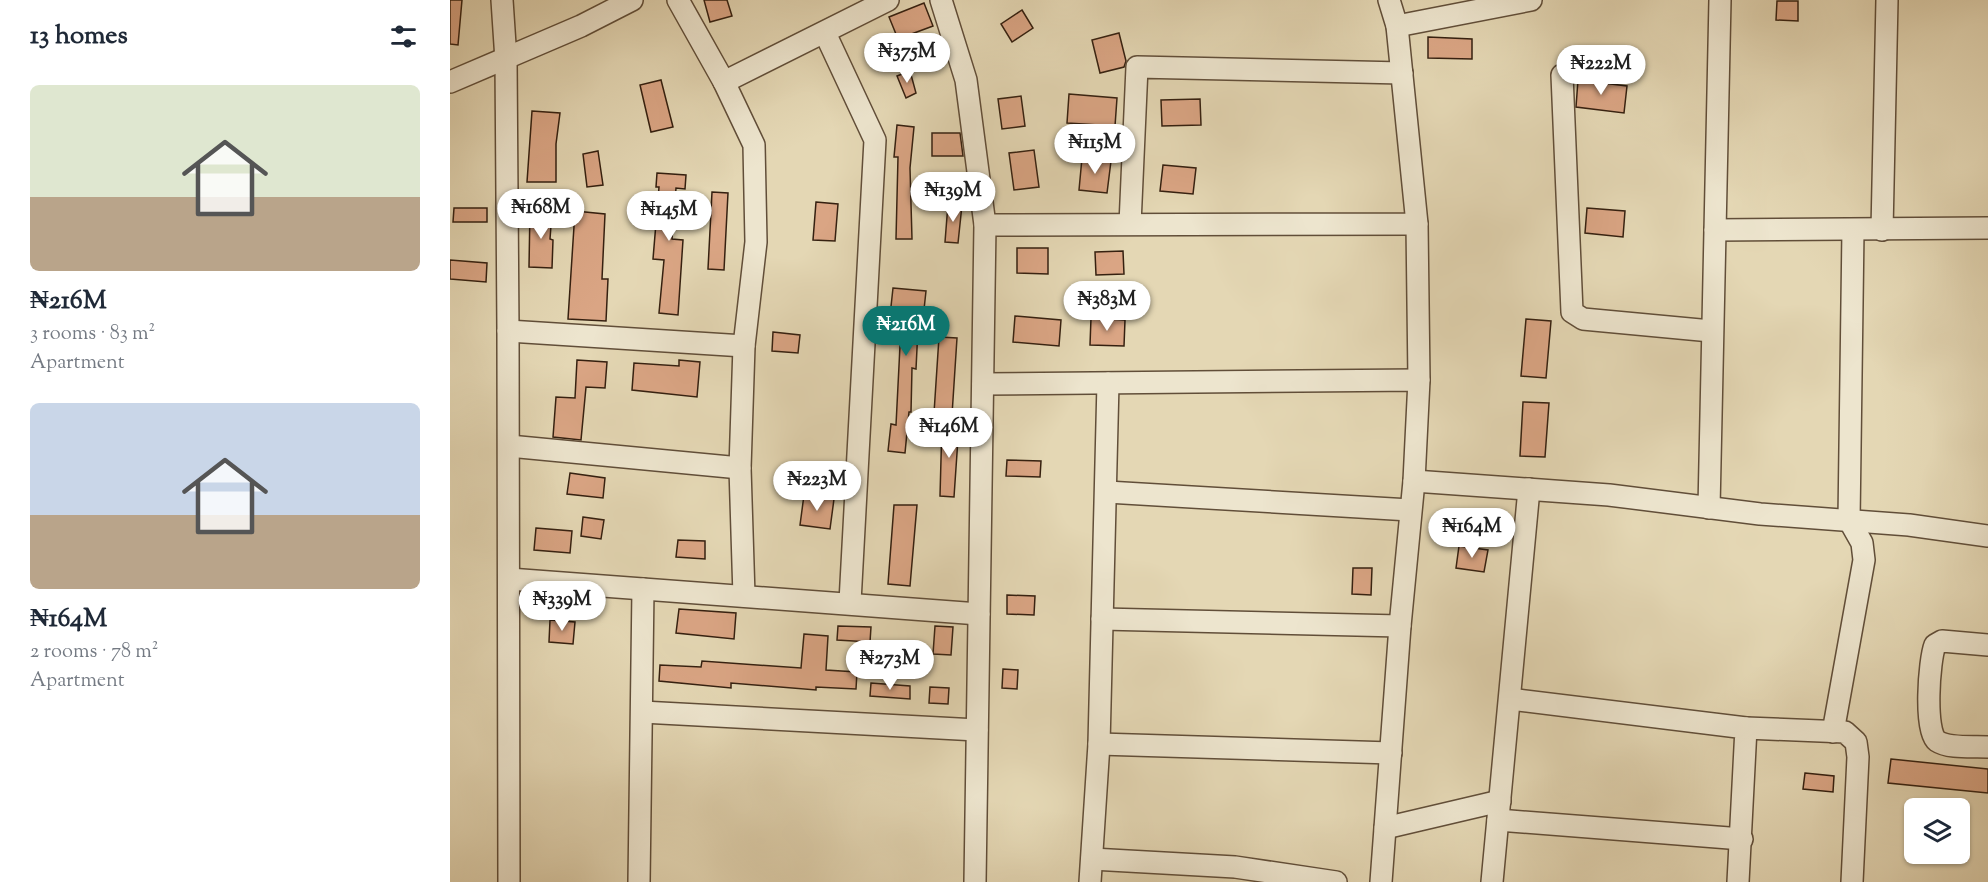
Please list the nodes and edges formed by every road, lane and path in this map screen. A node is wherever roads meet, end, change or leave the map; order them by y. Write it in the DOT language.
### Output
graph roads {
  1 [pos="502,0"];
  2 [pos="632,0"];
  3 [pos="678,0"];
  4 [pos="888,0"];
  5 [pos="941,0"];
  6 [pos="1389,0"];
  7 [pos="1531,0"];
  8 [pos="1720,0"];
  9 [pos="1887,0"];
  10 [pos="1397,26"];
  11 [pos="825,33"];
  12 [pos="506,60"];
  13 [pos="1402,73"];
  14 [pos="1562,75"];
  15 [pos="450,82"];
  16 [pos="724,82"];
  17 [pos="1130,224"];
  18 [pos="1417,224"];
  19 [pos="985,225"];
  20 [pos="1988,228"];
  21 [pos="1715,230"];
  22 [pos="1853,230"];
  23 [pos="1882,230"];
  24 [pos="508,331"];
  25 [pos="1711,331"];
  26 [pos="744,346"];
  27 [pos="1419,380"];
  28 [pos="1108,383"];
  29 [pos="983,384"];
  30 [pos="508,446"];
  31 [pos="740,468"];
  32 [pos="1414,481"];
  33 [pos="1529,489"];
  34 [pos="1107,492"];
  35 [pos="1709,508"];
  36 [pos="1410,510"];
  37 [pos="1849,520"];
  38 [pos="1988,536"];
  39 [pos="509,579"];
  40 [pos="644,589"];
  41 [pos="744,596"];
  42 [pos="849,602"];
  43 [pos="979,614"];
  44 [pos="1102,619"];
  45 [pos="1400,626"];
  46 [pos="1988,645"];
  47 [pos="1510,699"];
  48 [pos="642,712"];
  49 [pos="1746,728"];
  50 [pos="977,730"];
  51 [pos="1833,732"];
  52 [pos="1099,744"];
  53 [pos="1988,747"];
  54 [pos="1391,753"];
  55 [pos="1499,810"];
  56 [pos="1385,828"];
  57 [pos="1742,839"];
  58 [pos="1092,859"];
  59 [pos="510,882"];
  60 [pos="639,882"];
  61 [pos="975,882"];
  62 [pos="1090,882"];
  63 [pos="1336,882"];
  64 [pos="1381,882"];
  65 [pos="1492,882"];
  66 [pos="1738,882"];
  67 [pos="1852,882"];
  1 -- 12 [label="street"];
  2 -- 12 [label="street"];
  3 -- 16 [label="street"];
  4 -- 11 [label="street"];
  5 -- 19 [label="street"];
  6 -- 10 [label="street"];
  7 -- 10 [label="street"];
  8 -- 21 [label="street"];
  9 -- 23 [label="street"];
  10 -- 13 [label="street"];
  11 -- 16 [label="street"];
  11 -- 42 [label="street"];
  12 -- 15 [label="street"];
  12 -- 24 [label="street"];
  13 -- 17 [label="street"];
  13 -- 18 [label="street"];
  14 -- 25 [label="street"];
  16 -- 26 [label="street"];
  17 -- 18 [label="street"];
  17 -- 19 [label="street"];
  18 -- 27 [label="street"];
  19 -- 29 [label="street"];
  20 -- 23 [label="street"];
  21 -- 22 [label="street"];
  21 -- 25 [label="street"];
  22 -- 23 [label="street"];
  22 -- 37 [label="street"];
  24 -- 26 [label="street"];
  24 -- 30 [label="street"];
  25 -- 35 [label="street"];
  26 -- 31 [label="street"];
  27 -- 28 [label="street"];
  27 -- 32 [label="street"];
  28 -- 29 [label="street"];
  28 -- 34 [label="street"];
  29 -- 43 [label="street"];
  30 -- 31 [label="street"];
  30 -- 39 [label="street"];
  31 -- 41 [label="street"];
  32 -- 33 [label="street"];
  32 -- 36 [label="street"];
  33 -- 35 [label="street"];
  33 -- 47 [label="street"];
  34 -- 36 [label="street"];
  34 -- 44 [label="street"];
  35 -- 37 [label="street"];
  36 -- 45 [label="street"];
  37 -- 38 [label="street"];
  37 -- 51 [label="street"];
  39 -- 40 [label="street"];
  39 -- 59 [label="street"];
  40 -- 41 [label="street"];
  40 -- 48 [label="street"];
  41 -- 42 [label="street"];
  42 -- 43 [label="street"];
  43 -- 50 [label="street"];
  44 -- 45 [label="street"];
  44 -- 52 [label="street"];
  45 -- 54 [label="street"];
  46 -- 53 [label="street"];
  47 -- 49 [label="street"];
  47 -- 55 [label="street"];
  48 -- 50 [label="street"];
  48 -- 60 [label="street"];
  49 -- 51 [label="street"];
  49 -- 57 [label="street"];
  50 -- 61 [label="street"];
  51 -- 67 [label="street"];
  52 -- 54 [label="street"];
  52 -- 58 [label="street"];
  54 -- 56 [label="street"];
  55 -- 56 [label="street"];
  55 -- 57 [label="street"];
  55 -- 65 [label="street"];
  56 -- 64 [label="street"];
  57 -- 66 [label="street"];
  58 -- 62 [label="street"];
  58 -- 63 [label="street"];
}
